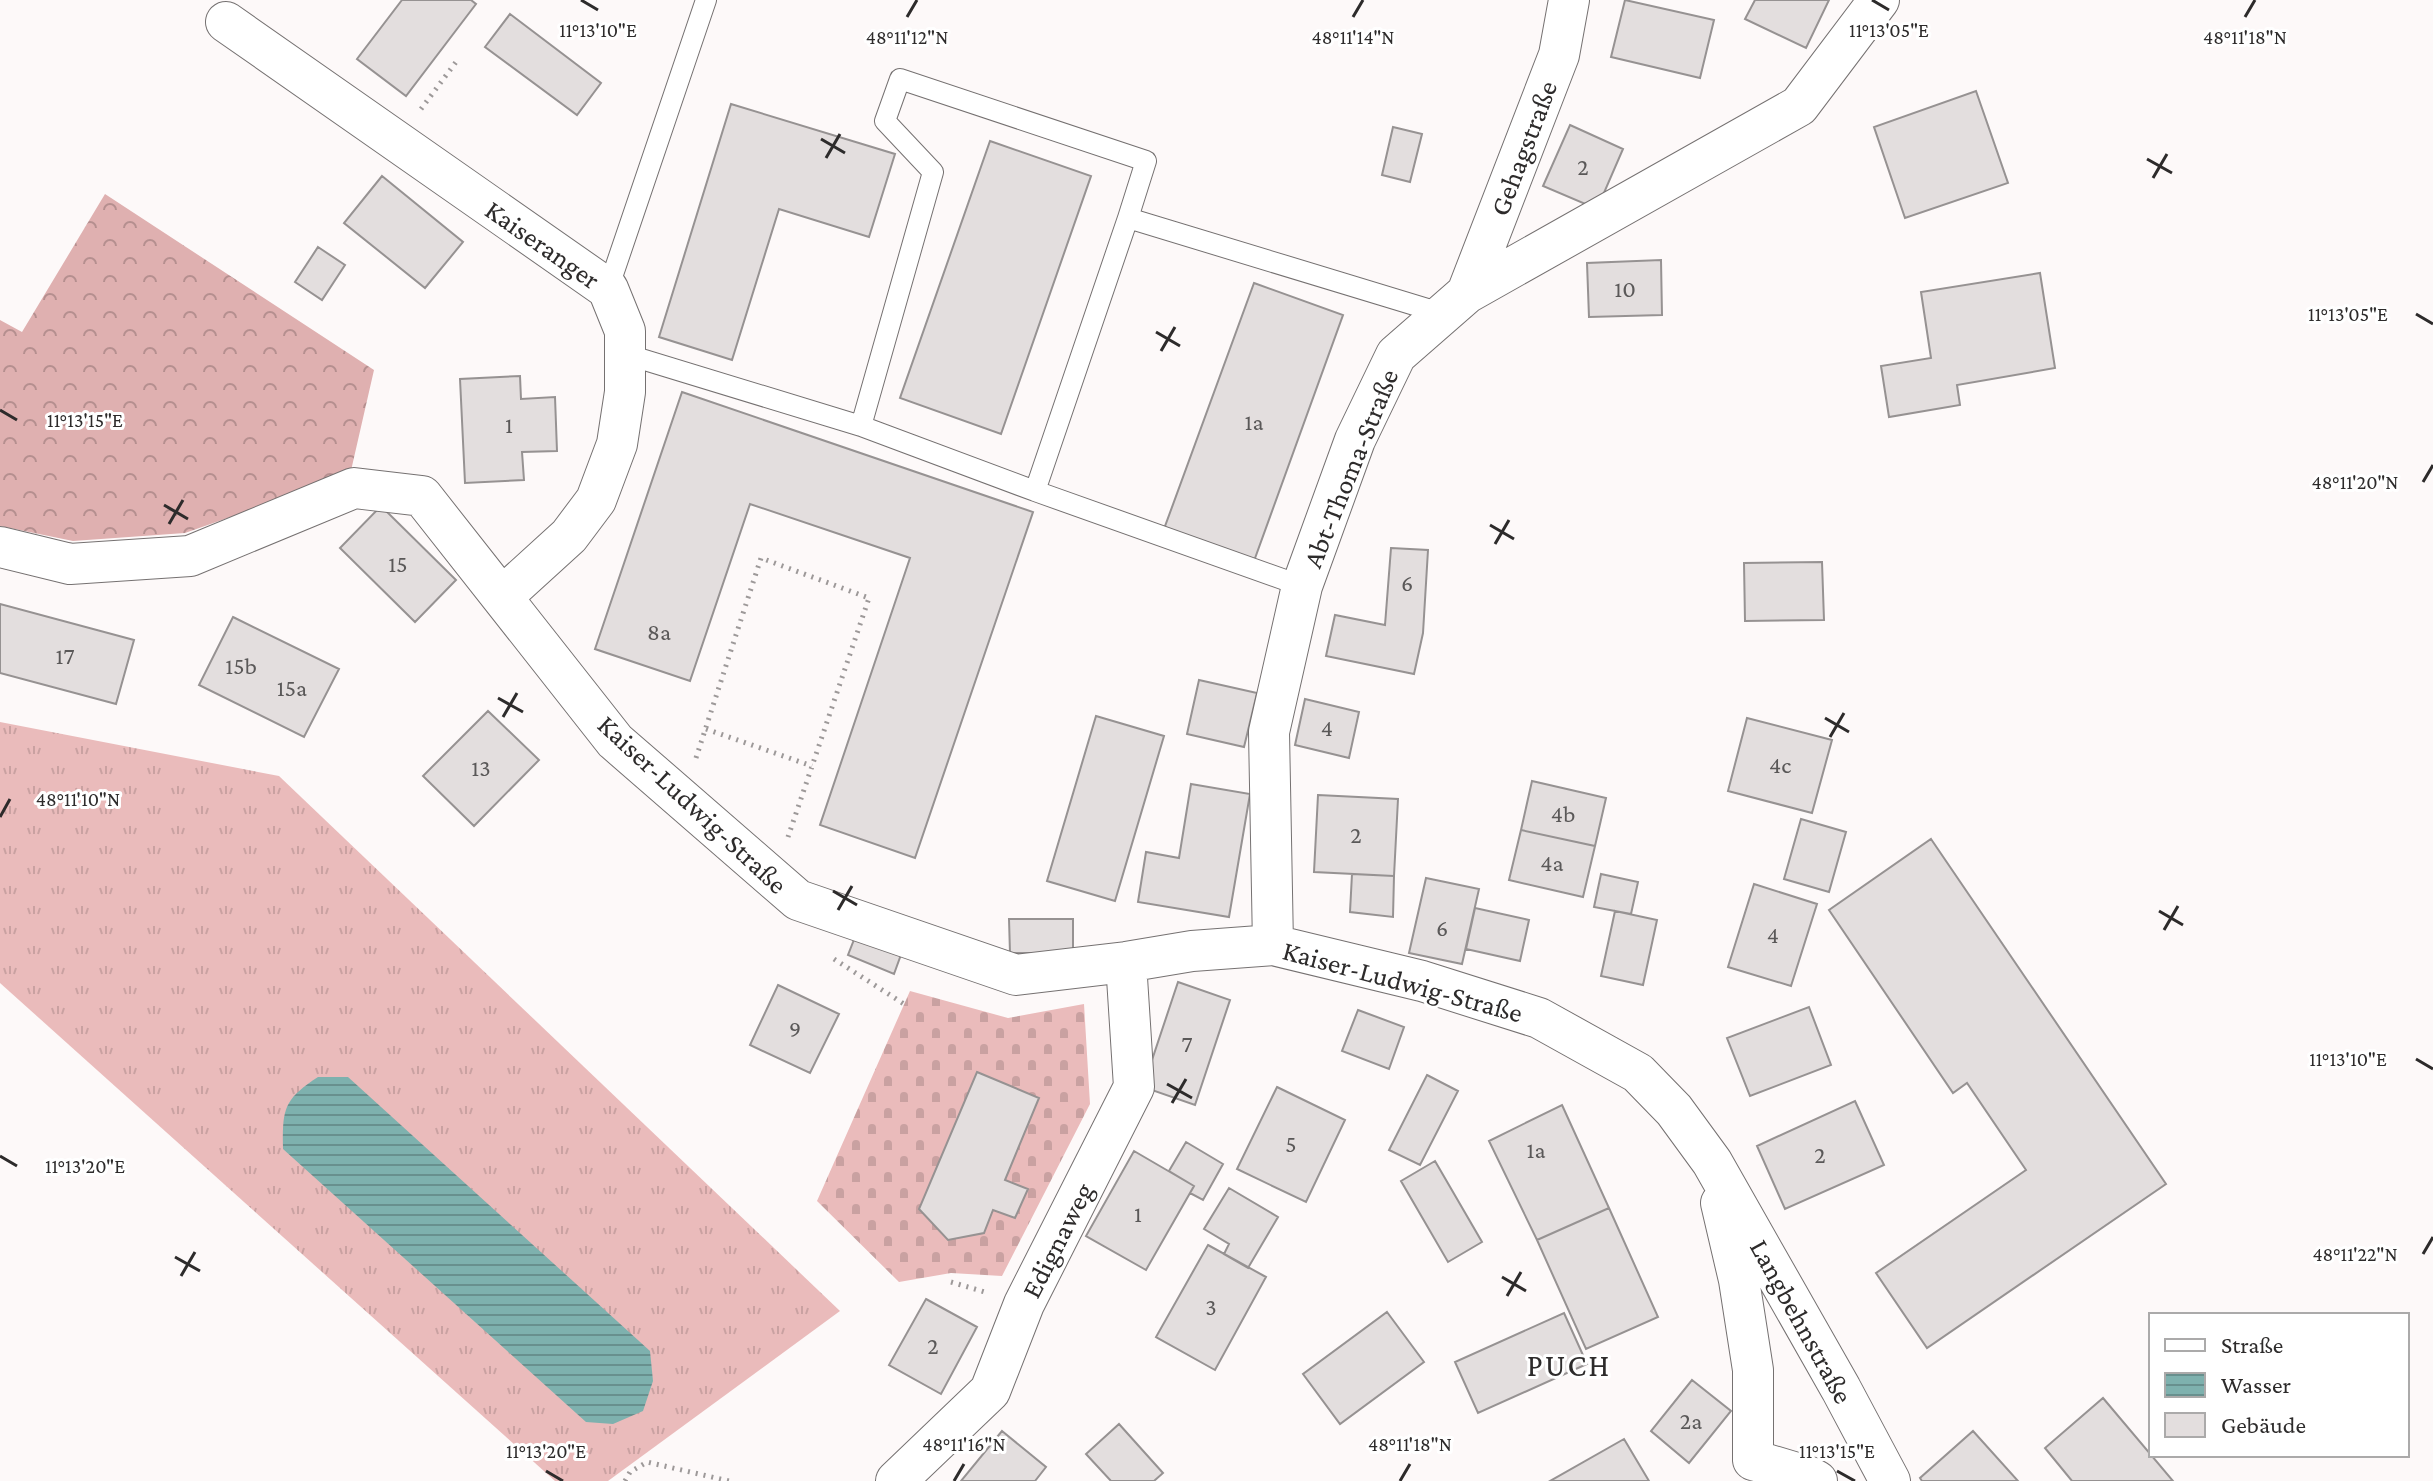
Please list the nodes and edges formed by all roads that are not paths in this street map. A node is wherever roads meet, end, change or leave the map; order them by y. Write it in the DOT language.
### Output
graph roads {
  1 [pos="706,0"];
  2 [pos="1569,0"];
  3 [pos="1879,0"];
  4 [pos="226,22"];
  5 [pos="1128,218"];
  6 [pos="608,289"];
  7 [pos="1455,304"];
  8 [pos="625,354"];
  9 [pos="861,426"];
  10 [pos="1035,491"];
  11 [pos="0,547"];
  12 [pos="1302,586"];
  13 [pos="502,597"];
  14 [pos="1273,945"];
  15 [pos="1126,962"];
  16 [pos="1712,1162"];
  17 [pos="1740,1471"];
  18 [pos="896,1481"];
  19 [pos="1817,1481"];
  20 [pos="1890,1481"];
  1 -- 6 [label="lane"];
  2 -- 7 [label="street, Gehagstraße"];
  3 -- 7 [label="street, Abt-Thoma-Straße"];
  4 -- 6 [label="street, Kaiseranger"];
  5 -- 7 [label="lane"];
  5 -- 9 [label="lane"];
  5 -- 10 [label="lane"];
  6 -- 8 [label="street, Kaiseranger"];
  7 -- 12 [label="street, Abt-Thoma-Straße"];
  8 -- 9 [label="lane"];
  8 -- 13 [label="street, Kaiseranger"];
  9 -- 10 [label="lane"];
  10 -- 12 [label="lane"];
  11 -- 13 [label="street, Kaiser-Ludwig-Straße"];
  12 -- 14 [label="street, Abt-Thoma-Straße"];
  13 -- 15 [label="street, Kaiser-Ludwig-Straße"];
  14 -- 15 [label="street, Kaiser-Ludwig-Straße"];
  14 -- 16 [label="street, Kaiser-Ludwig-Straße"];
  15 -- 18 [label="street, Edignaweg"];
  16 -- 17 [label="street"];
  16 -- 20 [label="street, Langbehnstraße"];
  17 -- 19 [label="street"];
}
